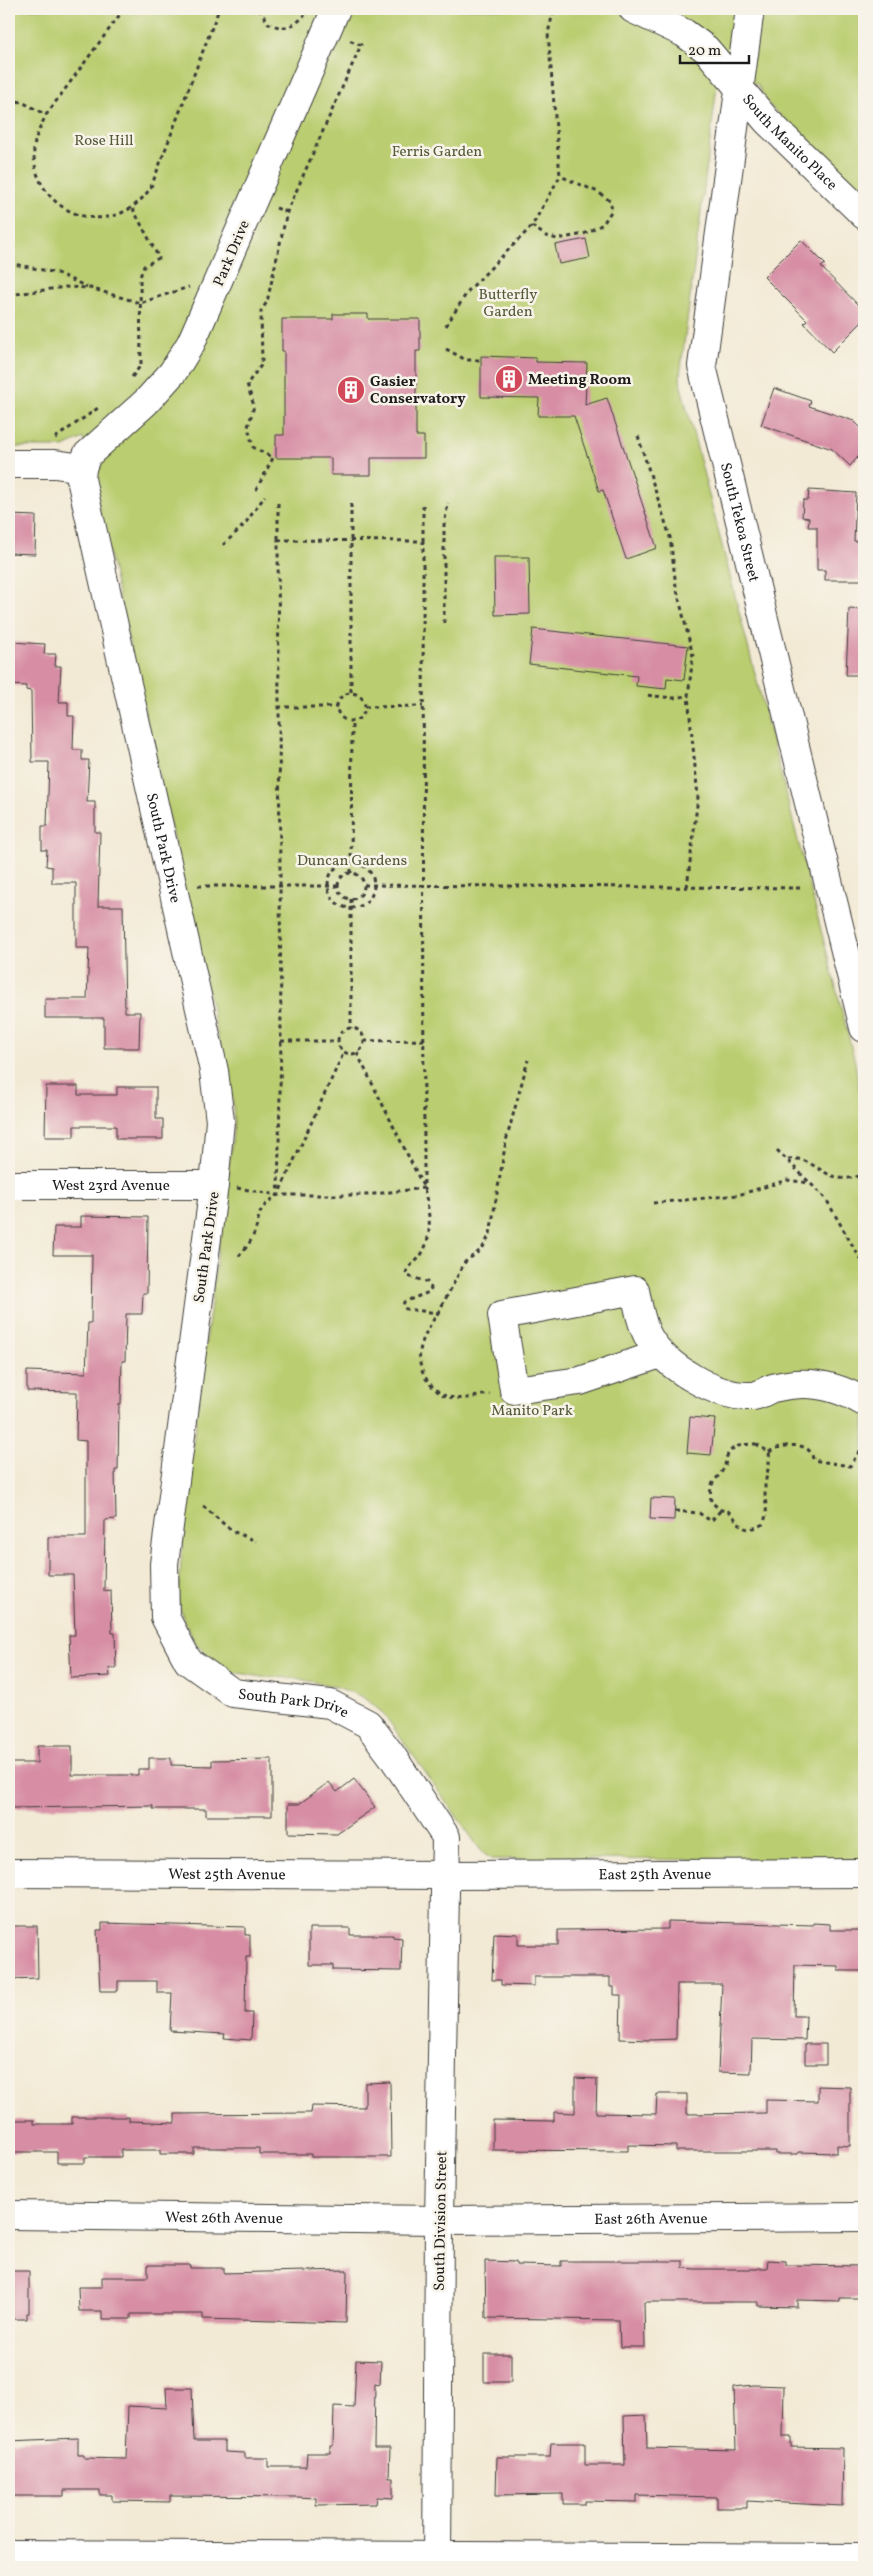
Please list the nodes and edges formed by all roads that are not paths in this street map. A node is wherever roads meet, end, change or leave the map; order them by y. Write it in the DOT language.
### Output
graph roads {
  1 [pos="633,9"];
  2 [pos="750,9"];
  3 [pos="319,15"];
  4 [pos="739,88"];
  5 [pos="864,215"];
  6 [pos="9,464"];
  7 [pos="82,468"];
  8 [pos="864,1028"];
  9 [pos="9,1185"];
  10 [pos="214,1185"];
  11 [pos="660,1354"];
  12 [pos="864,1402"];
  13 [pos="9,1873"];
  14 [pos="864,1873"];
  15 [pos="445,1875"];
  16 [pos="9,2215"];
  17 [pos="864,2218"];
  18 [pos="439,2220"];
  19 [pos="9,2554"];
  20 [pos="864,2558"];
  21 [pos="437,2562"];
  1 -- 4 [label="street, South Manito Place"];
  2 -- 4 [label="street, South Tekoa Street"];
  3 -- 7 [label="street, Park Drive"];
  4 -- 5 [label="street, South Manito Place"];
  4 -- 8 [label="street, South Tekoa Street"];
  6 -- 7 [label="street"];
  7 -- 10 [label="street, South Park Drive"];
  9 -- 10 [label="street, West 23rd Avenue"];
  10 -- 15 [label="street, South Park Drive"];
  11 -- 11 [label="street"];
  11 -- 12 [label="street"];
  13 -- 15 [label="street, West 25th Avenue"];
  14 -- 15 [label="street, East 25th Avenue"];
  15 -- 18 [label="street, South Division Street"];
  16 -- 18 [label="street, West 26th Avenue"];
  17 -- 18 [label="street, East 26th Avenue"];
  18 -- 21 [label="street, South Division Street"];
  19 -- 21 [label="street"];
  20 -- 21 [label="street"];
}
